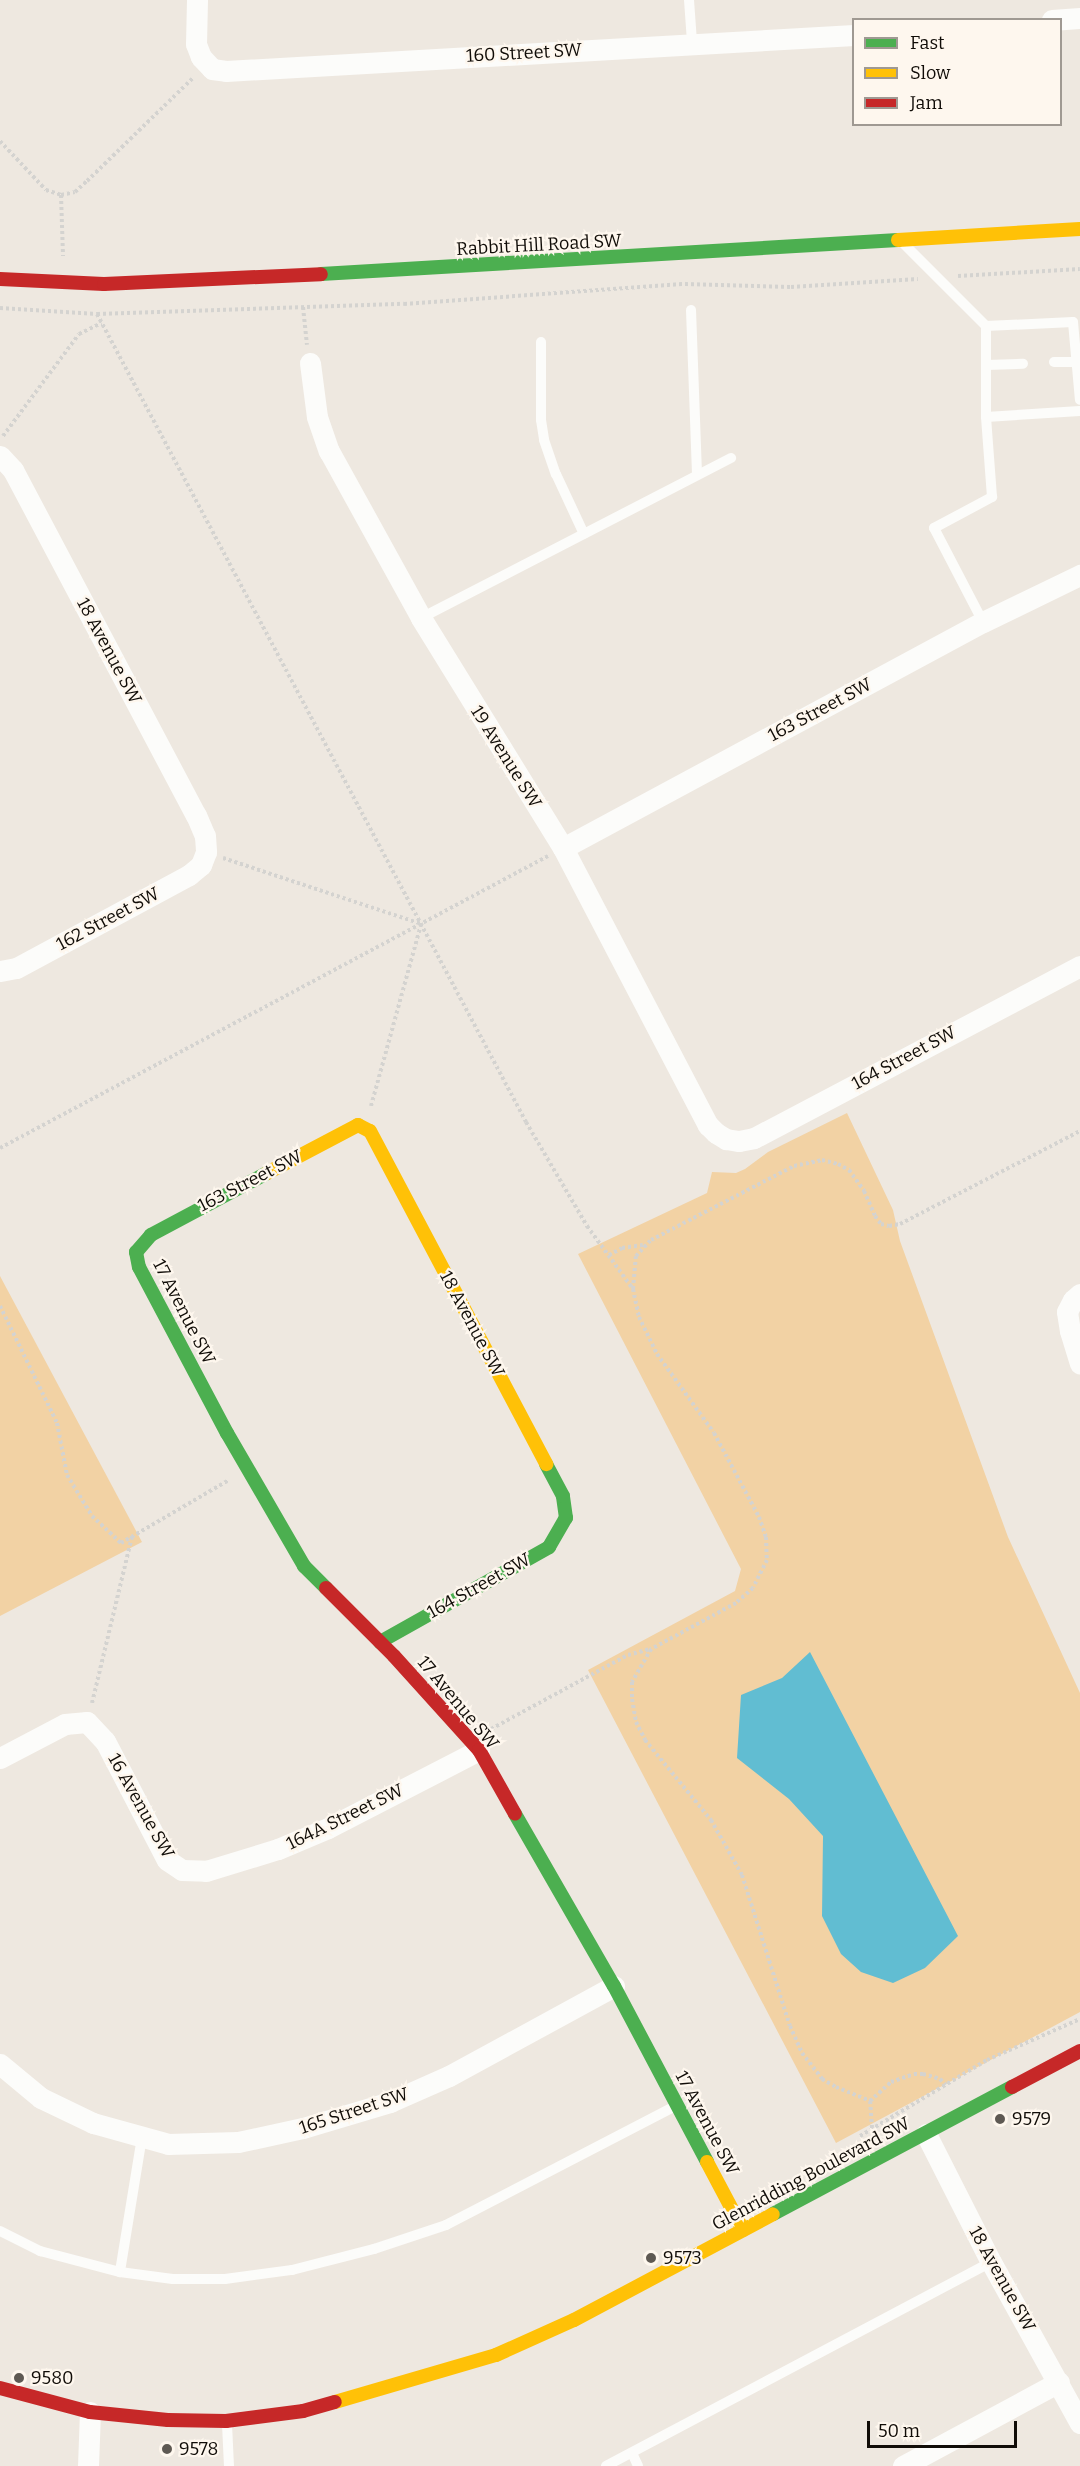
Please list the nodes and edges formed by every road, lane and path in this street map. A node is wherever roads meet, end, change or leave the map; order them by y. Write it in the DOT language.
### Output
graph roads {
  1 [pos="197,0"];
  2 [pos="689,0"];
  3 [pos="1080,18"];
  4 [pos="1062,19"];
  5 [pos="852,35"];
  6 [pos="692,42"];
  7 [pos="204,60"];
  8 [pos="0,141"];
  9 [pos="61,195"];
  10 [pos="1080,230"];
  11 [pos="902,242"];
  12 [pos="63,256"];
  13 [pos="1080,269"];
  14 [pos="935,277"];
  15 [pos="0,279"];
  16 [pos="303,307"];
  17 [pos="0,308"];
  18 [pos="691,310"];
  19 [pos="97,314"];
  20 [pos="102,323"];
  21 [pos="986,326"];
  22 [pos="542,342"];
  23 [pos="1054,362"];
  24 [pos="1076,362"];
  25 [pos="310,363"];
  26 [pos="1023,364"];
  27 [pos="986,365"];
  28 [pos="1080,400"];
  29 [pos="1080,411"];
  30 [pos="986,417"];
  31 [pos="8,427"];
  32 [pos="0,456"];
  33 [pos="731,458"];
  34 [pos="697,474"];
  35 [pos="584,534"];
  36 [pos="1080,575"];
  37 [pos="421,618"];
  38 [pos="983,622"];
  39 [pos="562,848"];
  40 [pos="206,852"];
  41 [pos="421,925"];
  42 [pos="1080,966"];
  43 [pos="0,972"];
  44 [pos="368,1130"];
  45 [pos="1080,1131"];
  46 [pos="726,1139"];
  47 [pos="0,1148"];
  48 [pos="644,1245"];
  49 [pos="136,1252"];
  50 [pos="609,1255"];
  51 [pos="633,1289"];
  52 [pos="1080,1294"];
  53 [pos="0,1306"];
  54 [pos="1080,1364"];
  55 [pos="248,1469"];
  56 [pos="566,1518"];
  57 [pos="132,1536"];
  58 [pos="380,1642"];
  59 [pos="651,1648"];
  60 [pos="87,1722"];
  61 [pos="475,1745"];
  62 [pos="0,1758"];
  63 [pos="206,1871"];
  64 [pos="614,1986"];
  65 [pos="1080,2019"];
  66 [pos="1080,2051"];
  67 [pos="0,2064"];
  68 [pos="946,2085"];
  69 [pos="870,2101"];
  70 [pos="677,2105"];
  71 [pos="872,2128"];
  72 [pos="926,2134"];
  73 [pos="860,2136"];
  74 [pos="142,2137"];
  75 [pos="743,2230"];
  76 [pos="0,2231"];
  77 [pos="991,2262"];
  78 [pos="120,2272"];
  79 [pos="1059,2382"];
  80 [pos="0,2388"];
  81 [pos="90,2412"];
  82 [pos="226,2421"];
  83 [pos="1080,2422"];
  84 [pos="632,2453"];
  85 [pos="88,2466"];
  86 [pos="229,2466"];
  87 [pos="606,2466"];
  88 [pos="638,2466"];
  89 [pos="903,2466"];
  1 -- 7 [label="street"];
  2 -- 6 [label="lane"];
  3 -- 4 [label="street"];
  5 -- 6 [label="street, 160 Street SW"];
  6 -- 7 [label="street, 160 Street SW"];
  7 -- 9 [label="path"];
  8 -- 9 [label="path"];
  9 -- 12 [label="path"];
  10 -- 11 [label="street, Rabbit Hill Road SW"];
  11 -- 14 [label="lane"];
  11 -- 15 [label="street, Rabbit Hill Road SW"];
  13 -- 14 [label="path"];
  14 -- 16 [label="path"];
  14 -- 21 [label="lane"];
  16 -- 19 [label="path"];
  16 -- 25 [label="path"];
  17 -- 19 [label="path"];
  18 -- 34 [label="lane"];
  19 -- 20 [label="path"];
  20 -- 31 [label="path"];
  20 -- 41 [label="path"];
  21 -- 24 [label="lane"];
  21 -- 27 [label="lane"];
  22 -- 35 [label="lane"];
  23 -- 24 [label="lane"];
  24 -- 28 [label="lane"];
  25 -- 37 [label="street, 19 Avenue SW"];
  26 -- 27 [label="lane"];
  27 -- 30 [label="lane"];
  29 -- 30 [label="lane"];
  30 -- 38 [label="lane"];
  32 -- 40 [label="street, 18 Avenue SW"];
  33 -- 34 [label="lane"];
  34 -- 35 [label="lane"];
  35 -- 37 [label="lane"];
  36 -- 38 [label="street, 163 Street SW"];
  37 -- 39 [label="street, 19 Avenue SW"];
  38 -- 39 [label="street, 163 Street SW"];
  39 -- 41 [label="path"];
  39 -- 46 [label="street, 19 Avenue SW"];
  40 -- 41 [label="path"];
  40 -- 43 [label="street, 162 Street SW"];
  41 -- 44 [label="path"];
  41 -- 47 [label="path"];
  41 -- 50 [label="path"];
  42 -- 46 [label="street, 164 Street SW"];
  44 -- 49 [label="street, 163 Street SW"];
  44 -- 56 [label="street, 18 Avenue SW"];
  45 -- 48 [label="path"];
  48 -- 50 [label="path"];
  48 -- 51 [label="path"];
  49 -- 55 [label="street, 17 Avenue SW"];
  50 -- 51 [label="path"];
  51 -- 59 [label="path"];
  52 -- 54 [label="street"];
  53 -- 57 [label="path"];
  55 -- 57 [label="path"];
  55 -- 58 [label="street, 17 Avenue SW"];
  56 -- 58 [label="street, 164 Street SW"];
  57 -- 60 [label="path"];
  58 -- 61 [label="street, 17 Avenue SW"];
  59 -- 61 [label="path"];
  59 -- 69 [label="path"];
  60 -- 62 [label="street"];
  60 -- 63 [label="street, 16 Avenue SW"];
  61 -- 63 [label="street, 164A Street SW"];
  61 -- 64 [label="street, 17 Avenue SW"];
  64 -- 70 [label="street, 17 Avenue SW"];
  64 -- 74 [label="street, 165 Street SW"];
  65 -- 68 [label="path"];
  66 -- 72 [label="street, Glenridding Boulevard SW"];
  67 -- 74 [label="street, 165 Street SW"];
  68 -- 69 [label="path"];
  68 -- 71 [label="path"];
  69 -- 71 [label="path"];
  70 -- 75 [label="street, 17 Avenue SW"];
  70 -- 78 [label="lane"];
  71 -- 73 [label="path"];
  72 -- 75 [label="street, Glenridding Boulevard SW"];
  72 -- 77 [label="street, 18 Avenue SW"];
  74 -- 78 [label="lane"];
  75 -- 82 [label="street, Glenridding Boulevard SW"];
  76 -- 78 [label="lane"];
  77 -- 79 [label="street, 18 Avenue SW"];
  77 -- 84 [label="lane"];
  79 -- 83 [label="street, 18 Avenue SW"];
  79 -- 89 [label="street"];
  80 -- 81 [label="street, Glenridding Boulevard SW"];
  81 -- 82 [label="street, Glenridding Boulevard SW"];
  81 -- 85 [label="street"];
  82 -- 86 [label="lane"];
  84 -- 87 [label="lane"];
  84 -- 88 [label="lane"];
}
